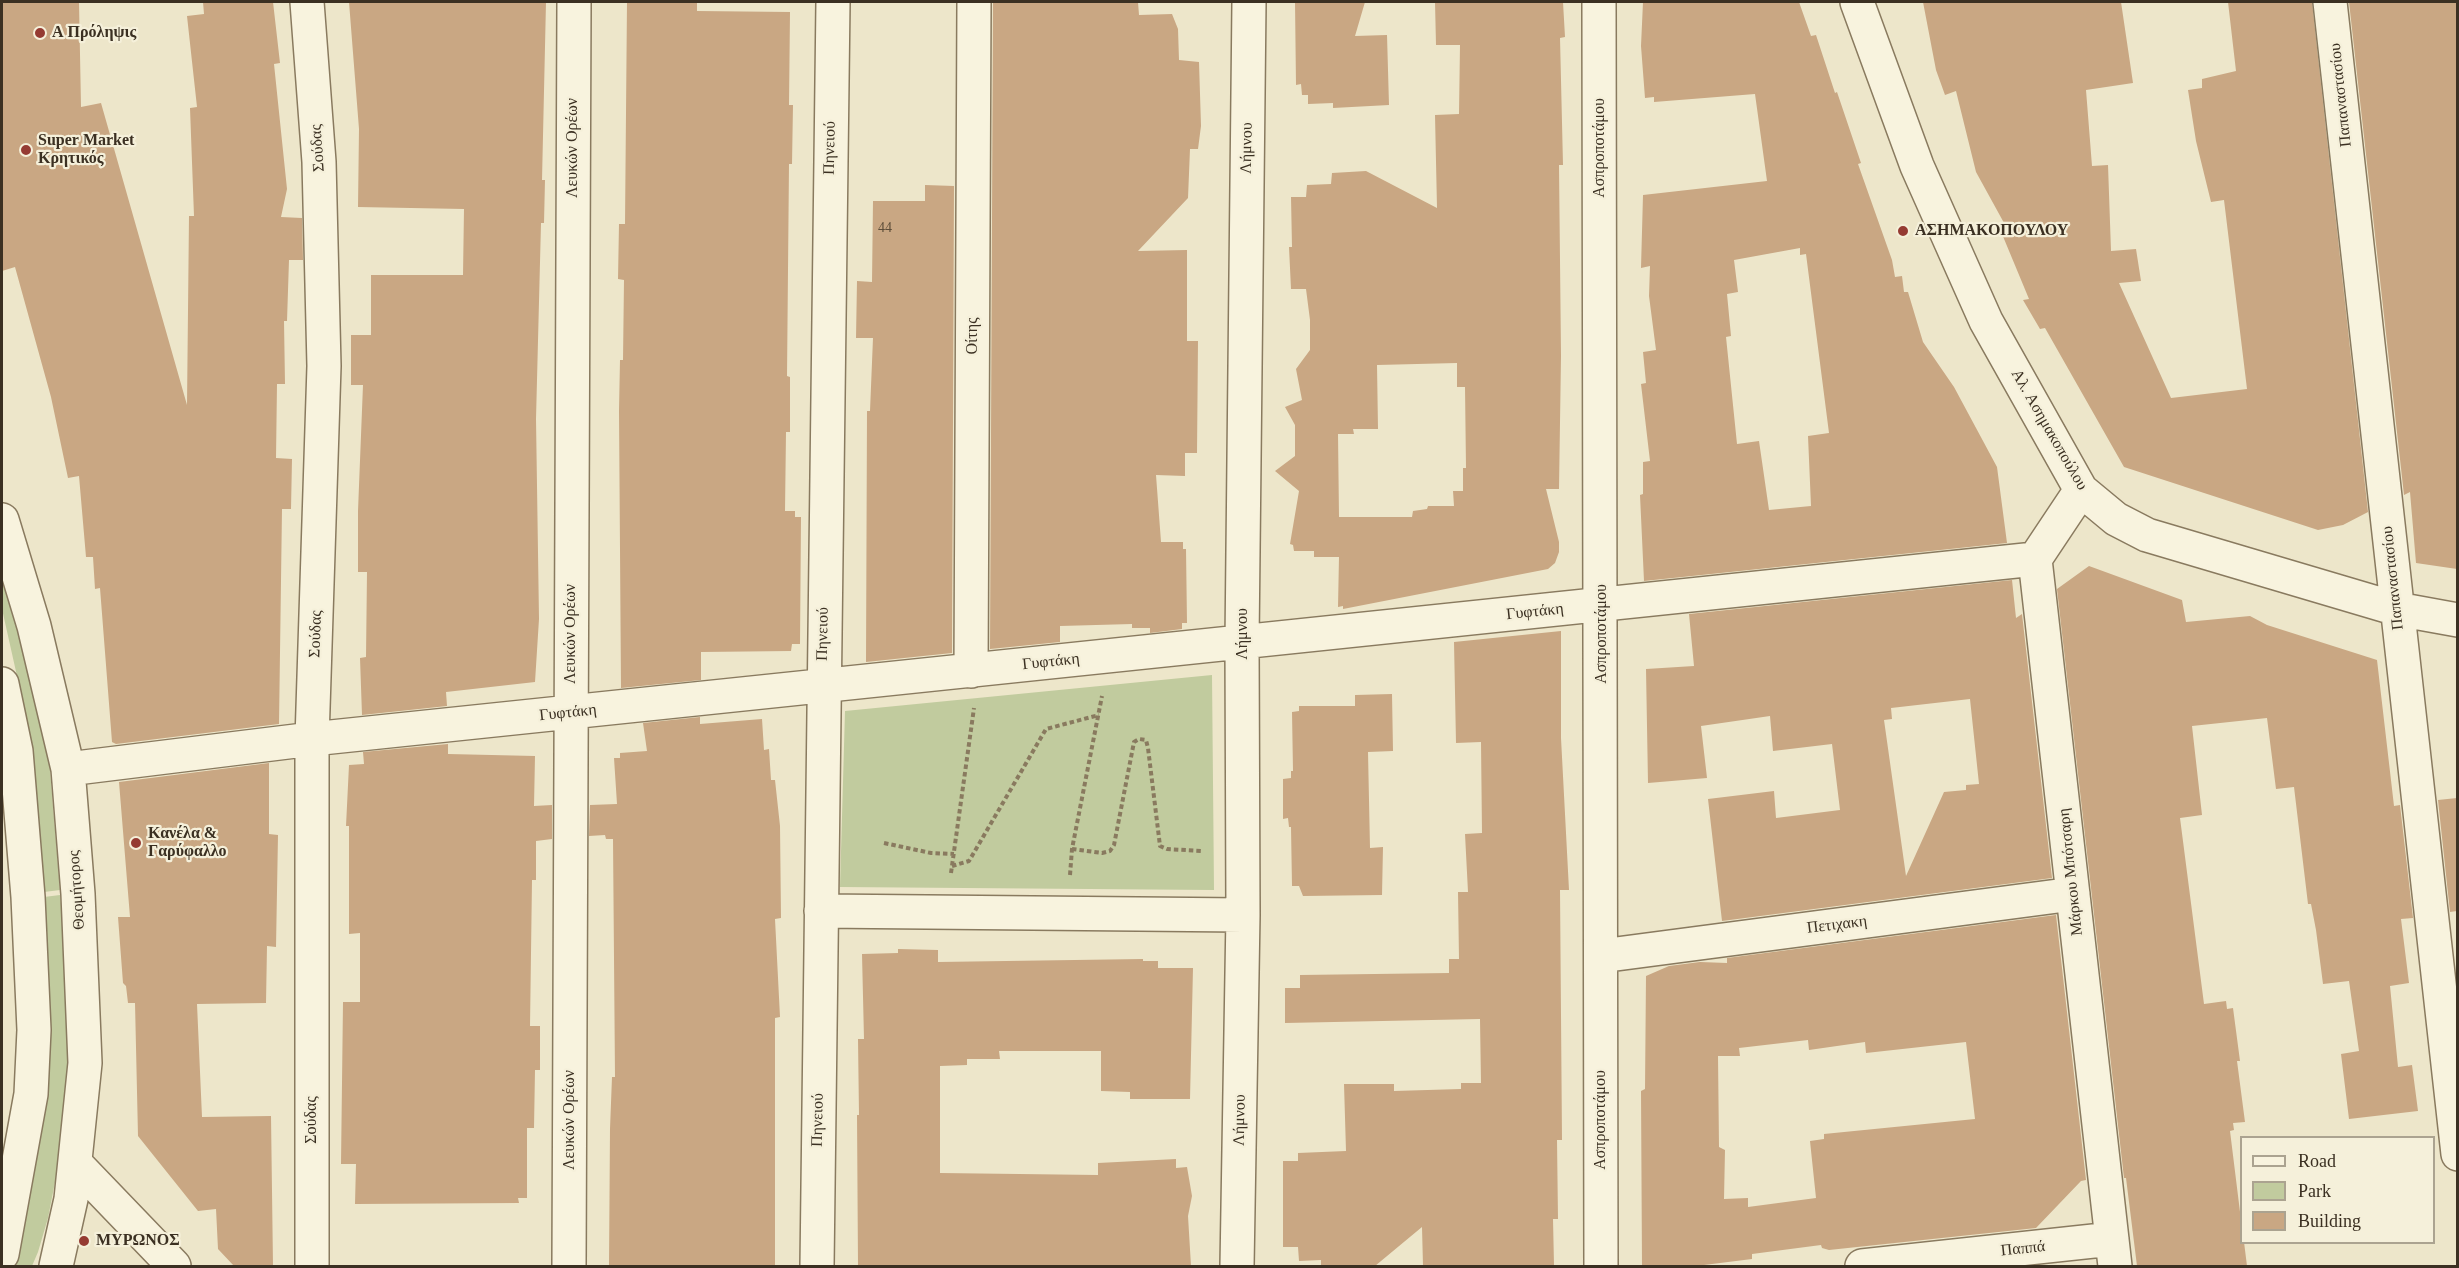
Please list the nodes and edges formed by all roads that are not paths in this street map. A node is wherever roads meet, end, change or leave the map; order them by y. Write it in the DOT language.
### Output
graph roads {
  1 [pos="307,2"];
  2 [pos="574,2"];
  3 [pos="832,2"];
  4 [pos="974,2"];
  5 [pos="1249,2"];
  6 [pos="1599,2"];
  7 [pos="1857,2"];
  8 [pos="2330,2"];
  9 [pos="2081,490"];
  10 [pos="2,520"];
  11 [pos="2035,559"];
  12 [pos="1602,604"];
  13 [pos="2397,609"];
  14 [pos="2457,620"];
  15 [pos="1242,642"];
  16 [pos="971,670"];
  17 [pos="2,684"];
  18 [pos="822,686"];
  19 [pos="571,713"];
  20 [pos="312,739"];
  21 [pos="68,769"];
  22 [pos="2073,894"];
  23 [pos="821,911"];
  24 [pos="1243,915"];
  25 [pos="1601,956"];
  26 [pos="2457,1154"];
  27 [pos="75,1163"];
  28 [pos="2114,1253"];
  29 [pos="2,1254"];
  30 [pos="56,1266"];
  31 [pos="174,1266"];
  32 [pos="312,1266"];
  33 [pos="569,1266"];
  34 [pos="817,1266"];
  35 [pos="1237,1266"];
  36 [pos="1601,1266"];
  37 [pos="1862,1266"];
  1 -- 20 [label="street, Σούδας"];
  2 -- 19 [label="street, Λευκών Ορέων"];
  3 -- 18 [label="street, Πηνειού"];
  4 -- 16 [label="street, Οίτης"];
  5 -- 15 [label="street, Λήμνου"];
  6 -- 12 [label="street, Ασπροποτάμου"];
  7 -- 9 [label="street, Αλ. Ασημακοπούλου"];
  8 -- 13 [label="street, Παπαναστασίου"];
  9 -- 11 [label="street"];
  9 -- 13 [label="street, Αλ. Ασημακοπούλου"];
  10 -- 21 [label="street, Θεομήτορος"];
  11 -- 12 [label="street, Γυφτάκη"];
  11 -- 22 [label="street, Μάρκου Μπότσαρη"];
  12 -- 15 [label="street, Γυφτάκη"];
  12 -- 25 [label="street, Ασπροποτάμου"];
  13 -- 14 [label="street, Αλ. Ασημακοπούλου"];
  13 -- 26 [label="street, Παπαναστασίου"];
  15 -- 16 [label="street, Γυφτάκη"];
  15 -- 24 [label="street, Λήμνου"];
  16 -- 18 [label="street, Γυφτάκη"];
  17 -- 29 [label="street"];
  18 -- 19 [label="street, Γυφτάκη"];
  18 -- 23 [label="street, Πηνειού"];
  19 -- 20 [label="street, Γυφτάκη"];
  19 -- 33 [label="street, Λευκών Ορέων"];
  20 -- 21 [label="street, Γυφτάκη"];
  20 -- 32 [label="street, Σούδας"];
  21 -- 27 [label="street, Θεομήτορος"];
  22 -- 25 [label="street, Πετιχακη"];
  22 -- 28 [label="street, Μάρκου Μπότσαρη"];
  23 -- 24 [label="street"];
  23 -- 34 [label="street, Πηνειού"];
  24 -- 35 [label="street, Λήμνου"];
  25 -- 36 [label="street, Ασπροποτάμου"];
  27 -- 30 [label="street, Θεομήτορος"];
  27 -- 31 [label="street"];
  28 -- 37 [label="street, Παππά"];
}
